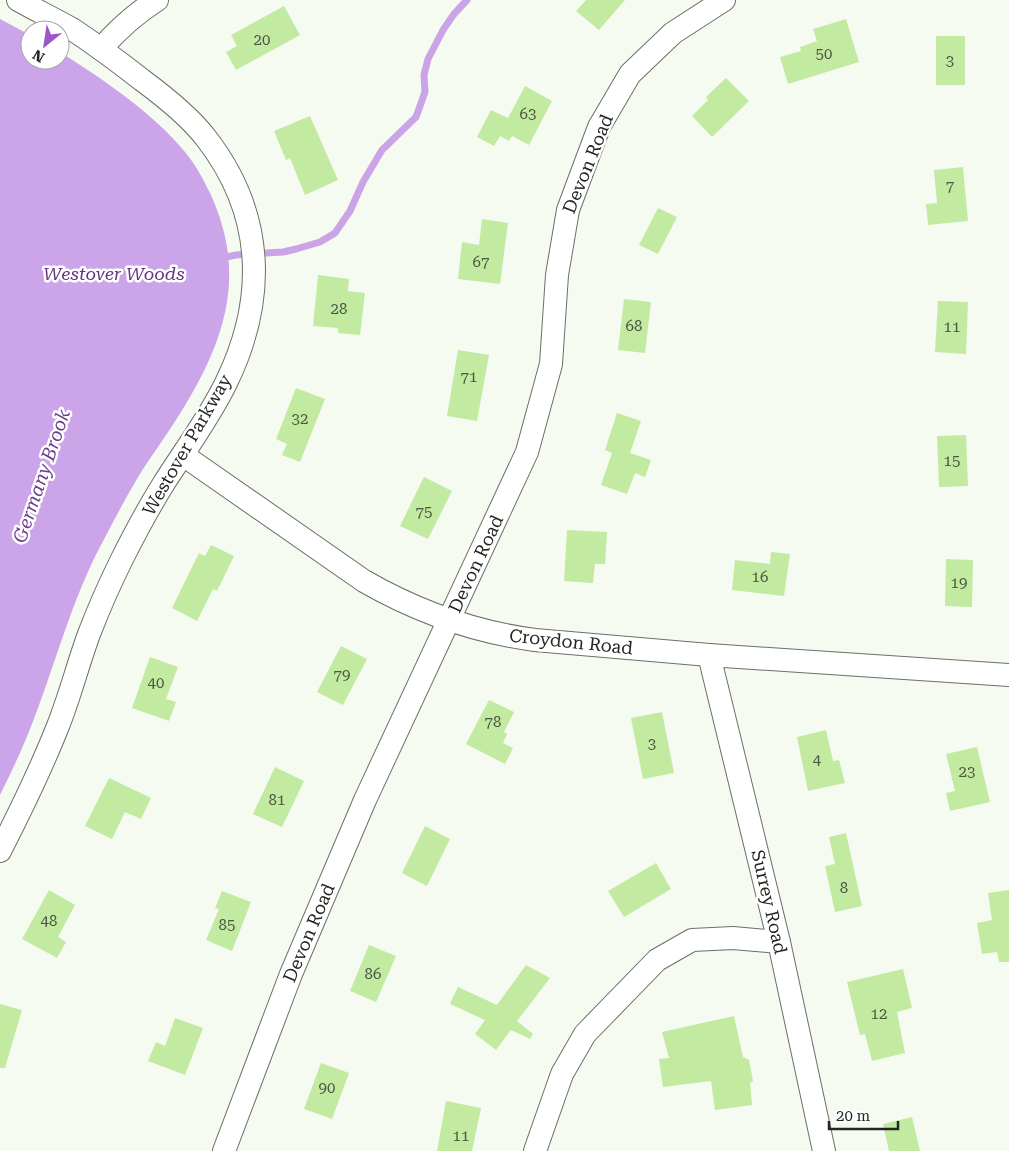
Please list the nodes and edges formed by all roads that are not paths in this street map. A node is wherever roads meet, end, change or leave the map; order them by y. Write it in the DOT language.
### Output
graph roads {
  1 [pos="18,0"];
  2 [pos="157,0"];
  3 [pos="724,0"];
  4 [pos="101,49"];
  5 [pos="182,455"];
  6 [pos="450,620"];
  7 [pos="709,655"];
  8 [pos="1009,674"];
  9 [pos="0,851"];
  10 [pos="779,942"];
  11 [pos="224,1151"];
  12 [pos="535,1151"];
  13 [pos="824,1151"];
  1 -- 4 [label="street, Westover Parkway"];
  2 -- 4 [label="street"];
  3 -- 6 [label="street, Devon Road"];
  4 -- 5 [label="street, Westover Parkway"];
  5 -- 6 [label="street, Croydon Road"];
  5 -- 9 [label="street, Westover Parkway"];
  6 -- 7 [label="street, Croydon Road"];
  6 -- 11 [label="street, Devon Road"];
  7 -- 8 [label="street, Croydon Road"];
  7 -- 10 [label="street, Surrey Road"];
  10 -- 12 [label="street"];
  10 -- 13 [label="street, Surrey Road"];
}
